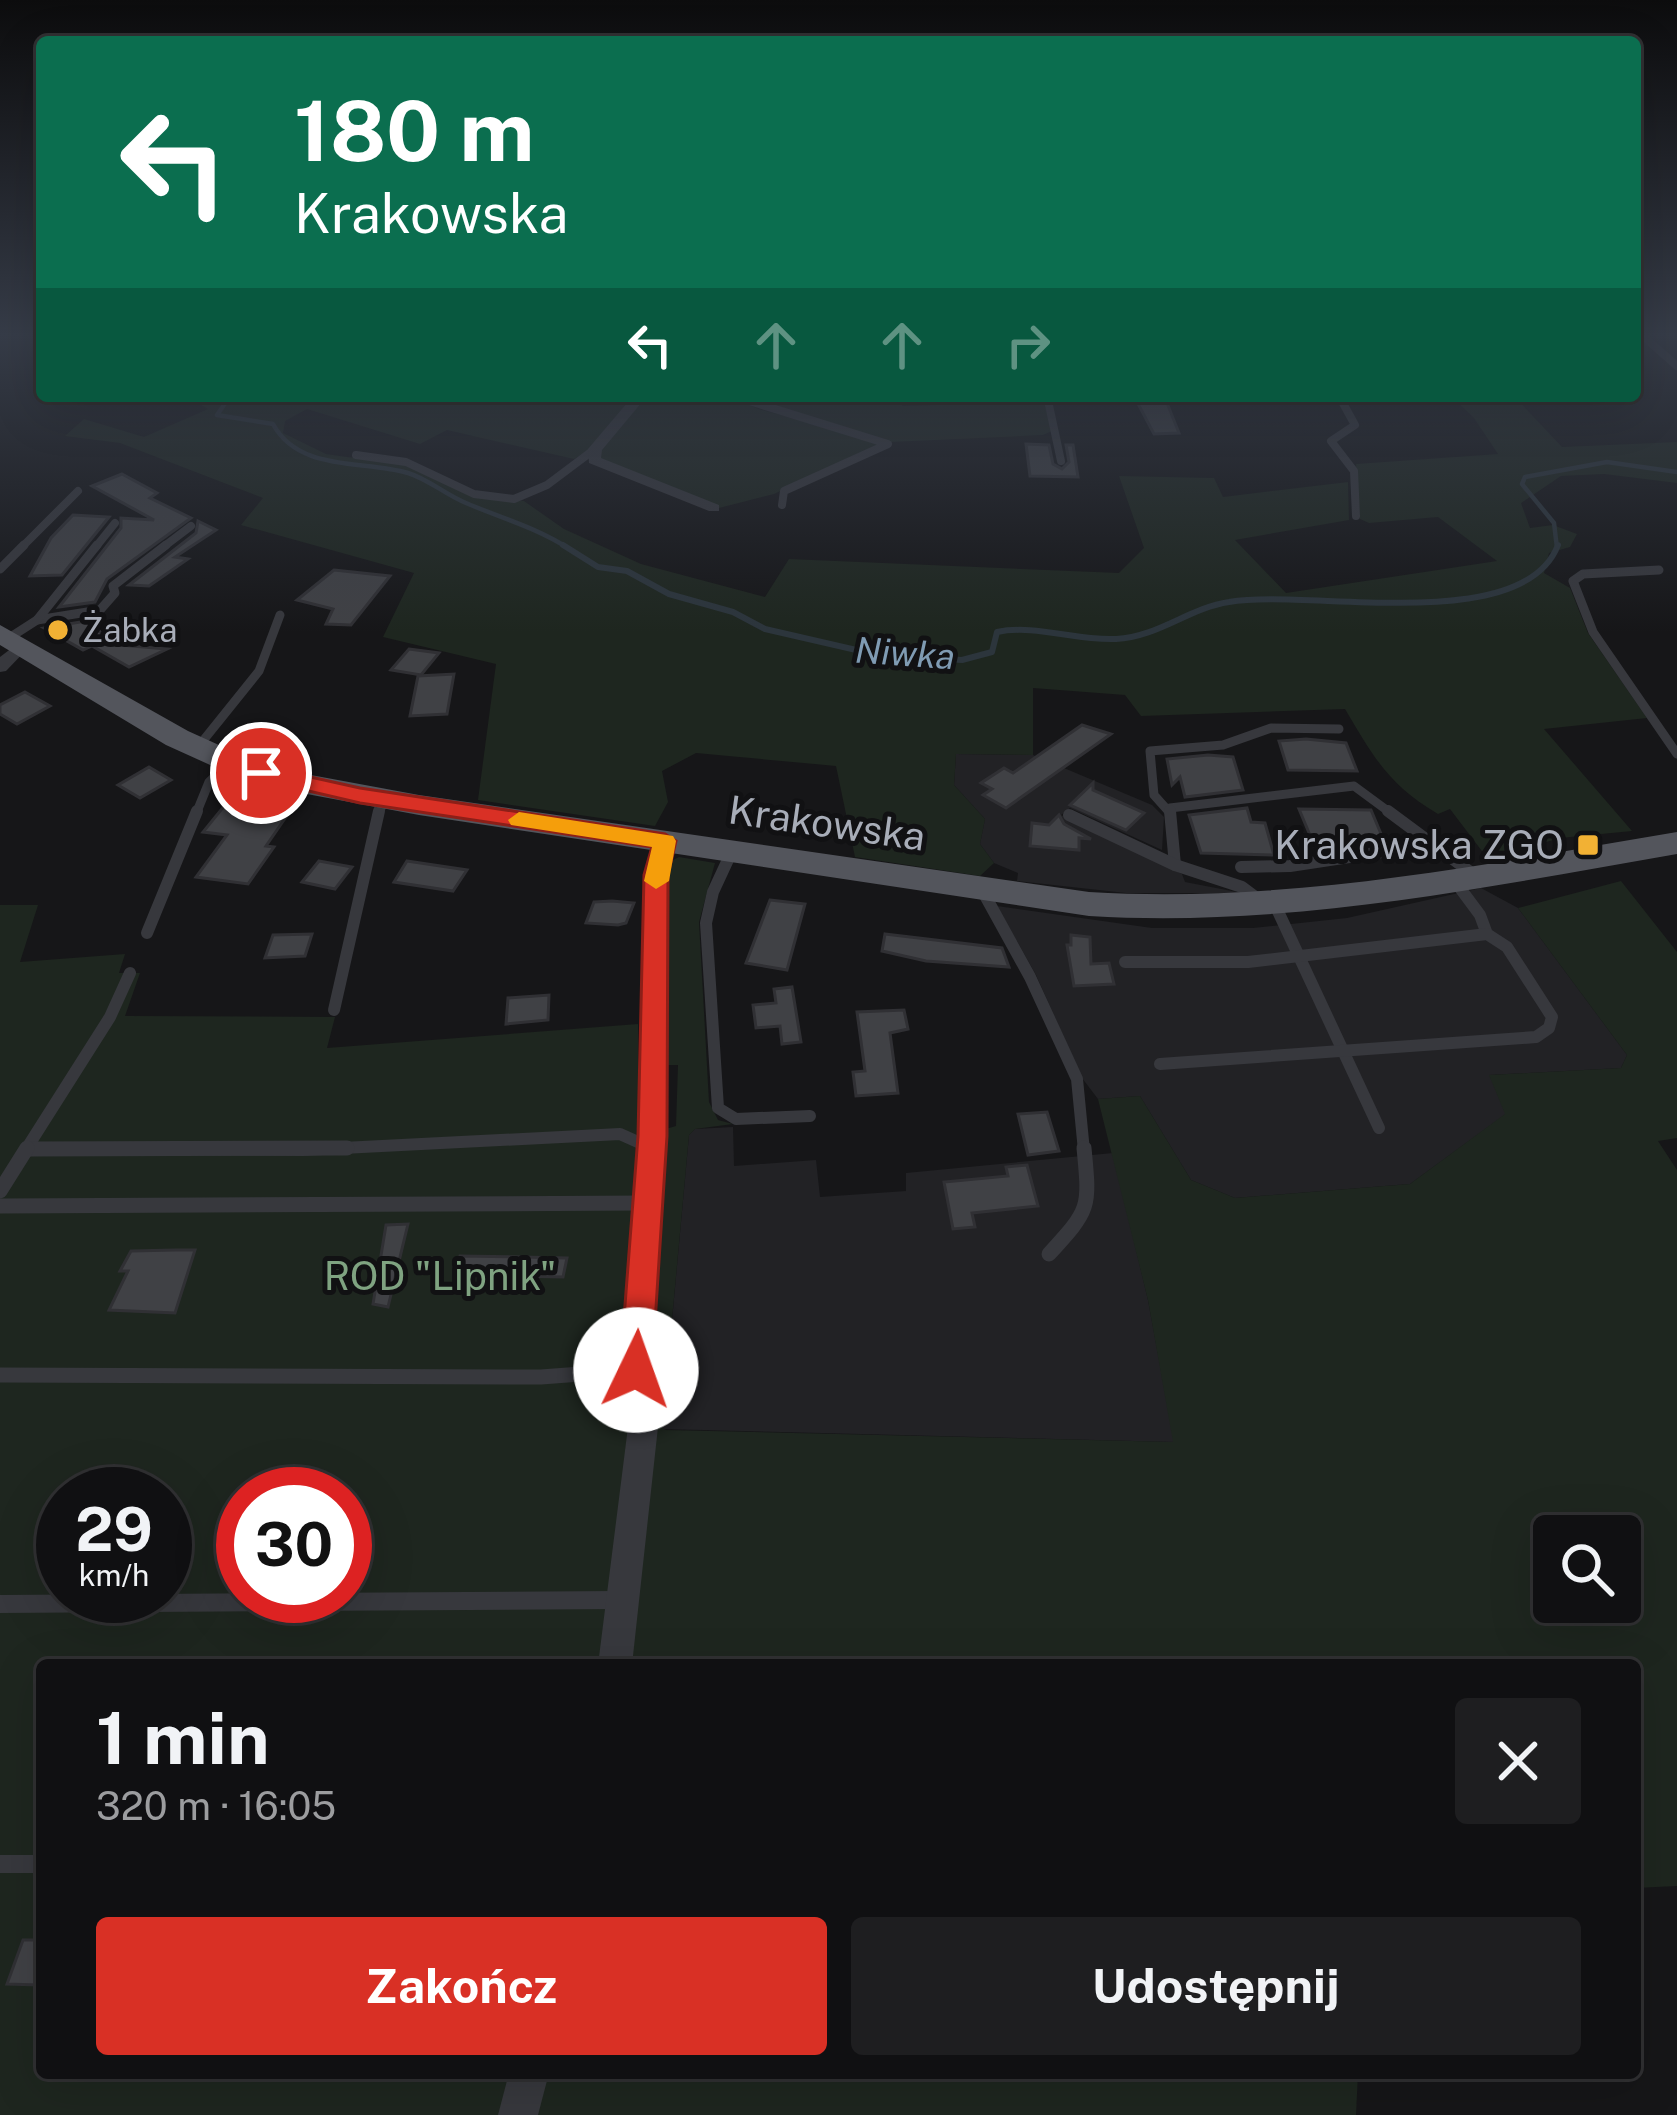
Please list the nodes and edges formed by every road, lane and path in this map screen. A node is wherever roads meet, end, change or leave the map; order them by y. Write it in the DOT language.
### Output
graph roads {
  1 [pos="607,435"];
  2 [pos="855,435"];
  3 [pos="1055,435"];
  4 [pos="1341,435"];
  5 [pos="595,449"];
  6 [pos="356,454"];
  7 [pos="1060,461"];
  8 [pos="78,491"];
  9 [pos="782,505"];
  10 [pos="713,508"];
  11 [pos="1356,516"];
  12 [pos="116,523"];
  13 [pos="191,526"];
  14 [pos="0,569"];
  15 [pos="1659,570"];
  16 [pos="280,615"];
  17 [pos="13,641"];
  18 [pos="1339,729"];
  19 [pos="197,748"];
  20 [pos="1677,754"];
  21 [pos="230,762"];
  22 [pos="385,800"];
  23 [pos="1170,808"];
  24 [pos="1070,815"];
  25 [pos="665,841"];
  26 [pos="1677,843"];
  27 [pos="1435,844"];
  28 [pos="732,851"];
  29 [pos="1175,865"];
  30 [pos="1241,867"];
  31 [pos="1464,877"];
  32 [pos="981,889"];
  33 [pos="1272,908"];
  34 [pos="147,933"];
  35 [pos="1487,934"];
  36 [pos="1299,953"];
  37 [pos="1126,962"];
  38 [pos="130,973"];
  39 [pos="334,1010"];
  40 [pos="1345,1052"];
  41 [pos="1160,1064"];
  42 [pos="810,1116"];
  43 [pos="1379,1128"];
  44 [pos="651,1148"];
  45 [pos="29,1149"];
  46 [pos="0,1190"];
  47 [pos="647,1203"];
  48 [pos="0,1206"];
  49 [pos="1049,1254"];
  50 [pos="636,1370"];
  51 [pos="0,1375"];
  52 [pos="625,1600"];
  53 [pos="0,1604"];
  54 [pos="616,1659"];
  55 [pos="0,1864"];
  56 [pos="36,1864"];
  57 [pos="527,2079"];
  58 [pos="518,2115"];
  1 -- 5 [label="street"];
  2 -- 9 [label="lane"];
  3 -- 7 [label="lane"];
  4 -- 11 [label="lane"];
  5 -- 6 [label="lane"];
  5 -- 10 [label="street"];
  8 -- 14 [label="lane"];
  12 -- 17 [label="lane"];
  13 -- 17 [label="lane"];
  15 -- 20 [label="lane"];
  16 -- 19 [label="lane"];
  17 -- 19 [label="main road, Krakowska"];
  18 -- 23 [label="lane"];
  19 -- 21 [label="main road, Krakowska"];
  21 -- 22 [label="main road, Krakowska"];
  21 -- 34 [label="lane"];
  22 -- 25 [label="main road, Krakowska"];
  22 -- 39 [label="lane"];
  23 -- 27 [label="lane"];
  23 -- 29 [label="lane"];
  24 -- 29 [label="lane"];
  25 -- 28 [label="main road, Krakowska"];
  25 -- 44 [label="street"];
  26 -- 31 [label="main road, Krakowska"];
  27 -- 30 [label="lane"];
  27 -- 31 [label="lane"];
  28 -- 32 [label="main road, Krakowska"];
  28 -- 42 [label="lane"];
  29 -- 33 [label="lane"];
  31 -- 33 [label="main road, Krakowska"];
  31 -- 35 [label="lane"];
  32 -- 33 [label="main road, Krakowska"];
  32 -- 49 [label="lane"];
  33 -- 36 [label="lane"];
  35 -- 36 [label="lane"];
  35 -- 40 [label="lane"];
  36 -- 37 [label="lane"];
  36 -- 40 [label="lane"];
  38 -- 45 [label="lane"];
  40 -- 41 [label="lane"];
  40 -- 43 [label="lane"];
  44 -- 45 [label="lane"];
  44 -- 47 [label="street"];
  45 -- 46 [label="lane"];
  47 -- 48 [label="lane"];
  47 -- 50 [label="street"];
  50 -- 51 [label="lane"];
  50 -- 52 [label="street"];
  52 -- 53 [label="lane"];
  52 -- 54 [label="street"];
  55 -- 56 [label="lane"];
  57 -- 58 [label="street"];
}
